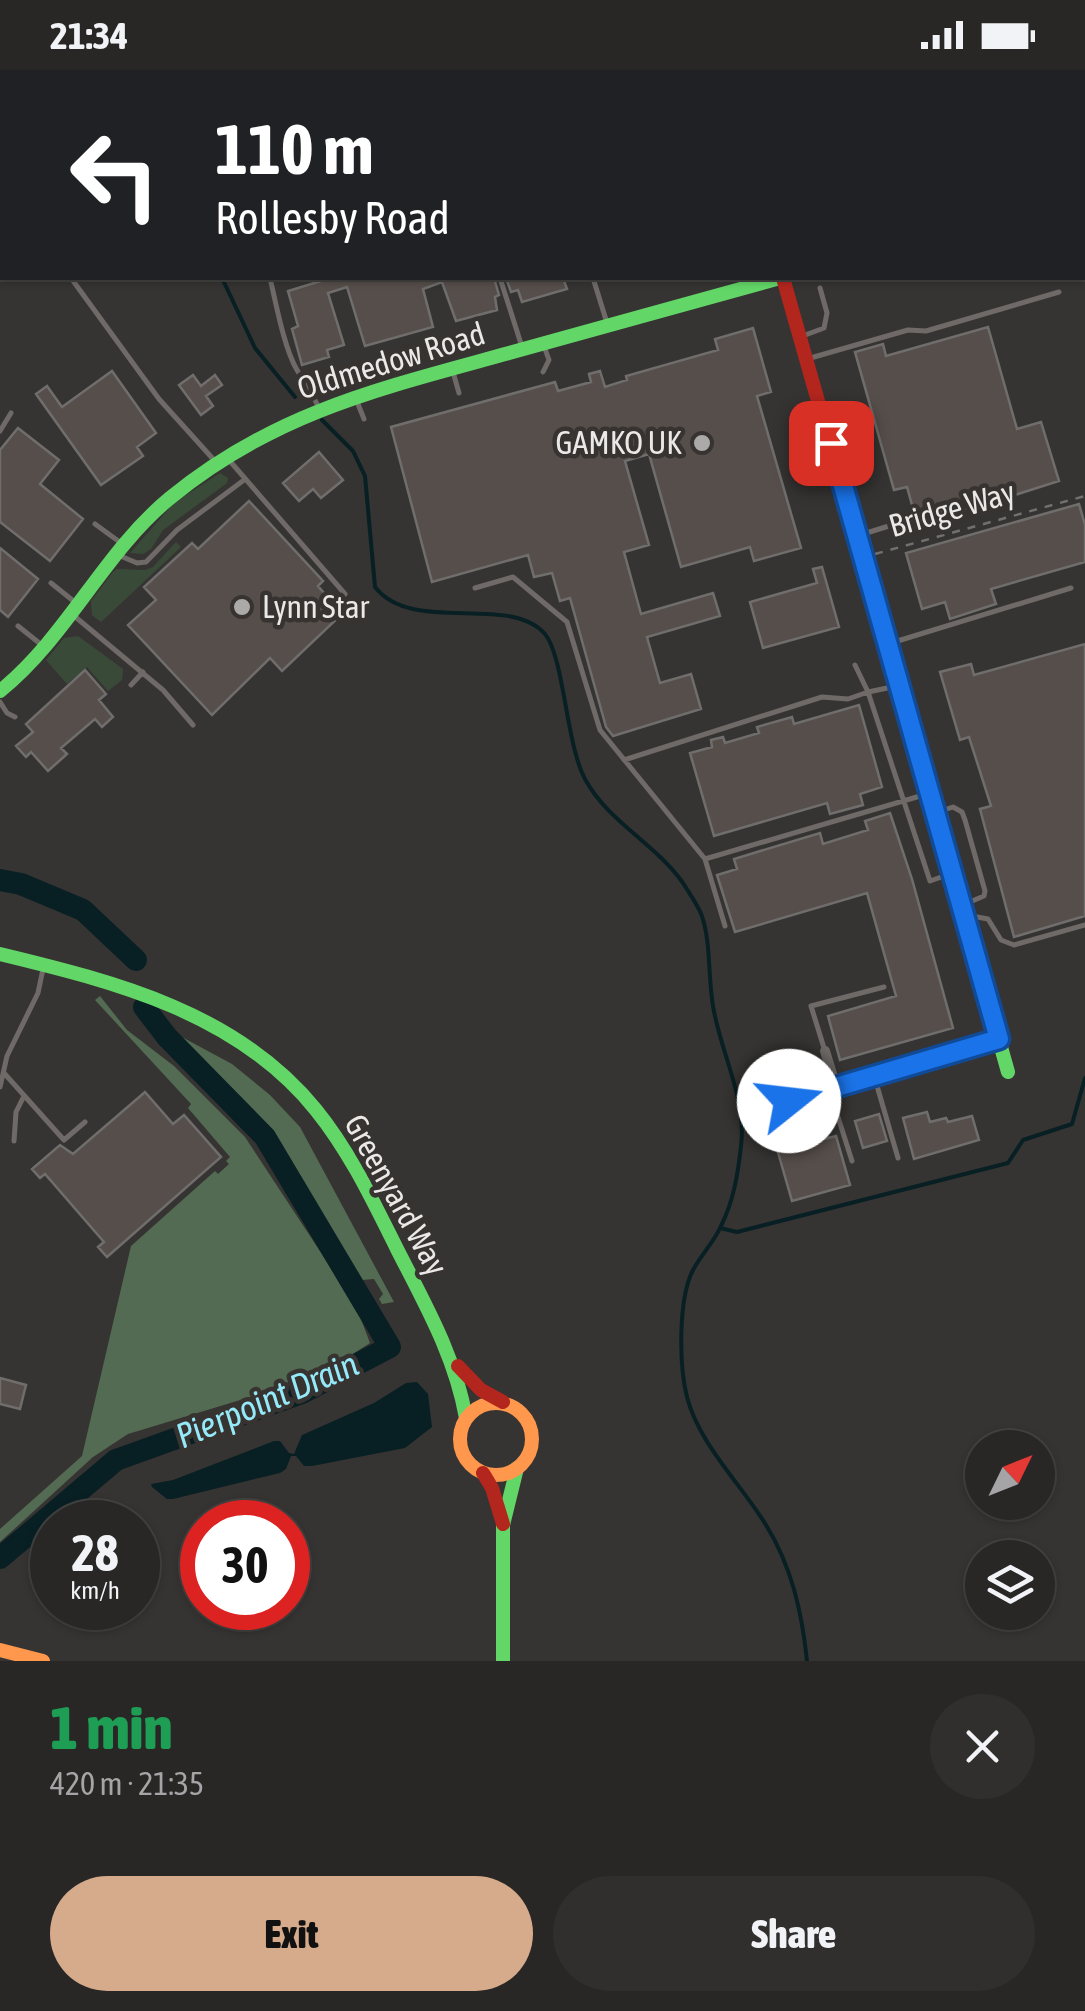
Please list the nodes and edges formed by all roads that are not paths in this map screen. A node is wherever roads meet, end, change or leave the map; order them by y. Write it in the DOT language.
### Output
graph roads {
  1 [pos="72,280"];
  2 [pos="270,280"];
  3 [pos="501,280"];
  4 [pos="594,280"];
  5 [pos="775,280"];
  6 [pos="783,280"];
  7 [pos="820,288"];
  8 [pos="1059,292"];
  9 [pos="608,326"];
  10 [pos="800,338"];
  11 [pos="544,344"];
  12 [pos="523,350"];
  13 [pos="807,359"];
  14 [pos="452,369"];
  15 [pos="543,372"];
  16 [pos="459,393"];
  17 [pos="354,396"];
  18 [pos="318,407"];
  19 [pos="10,413"];
  20 [pos="364,420"];
  21 [pos="0,432"];
  22 [pos="860,434"];
  23 [pos="831,443"];
  24 [pos="222,461"];
  25 [pos="245,479"];
  26 [pos="904,521"];
  27 [pos="95,524"];
  28 [pos="858,536"];
  29 [pos="119,549"];
  30 [pos="52,583"];
  31 [pos="475,588"];
  32 [pos="1072,588"];
  33 [pos="346,594"];
  34 [pos="74,609"];
  35 [pos="18,626"];
  36 [pos="888,644"];
  37 [pos="46,648"];
  38 [pos="855,665"];
  39 [pos="144,672"];
  40 [pos="900,684"];
  41 [pos="132,685"];
  42 [pos="0,691"];
  43 [pos="868,692"];
  44 [pos="0,702"];
  45 [pos="15,717"];
  46 [pos="193,726"];
  47 [pos="624,760"];
  48 [pos="930,793"];
  49 [pos="901,802"];
  50 [pos="936,813"];
  51 [pos="705,859"];
  52 [pos="952,874"];
  53 [pos="961,905"];
  54 [pos="966,922"];
  55 [pos="1085,925"];
  56 [pos="725,926"];
  57 [pos="0,954"];
  58 [pos="44,964"];
  59 [pos="884,988"];
  60 [pos="999,1039"];
  61 [pos="825,1051"];
  62 [pos="1008,1072"];
  63 [pos="3,1073"];
  64 [pos="874,1076"];
  65 [pos="0,1088"];
  66 [pos="833,1088"];
  67 [pos="24,1096"];
  68 [pos="789,1101"];
  69 [pos="85,1122"];
  70 [pos="14,1140"];
  71 [pos="898,1158"];
  72 [pos="852,1161"];
  73 [pos="454,1362"];
  74 [pos="509,1406"];
  75 [pos="466,1418"];
  76 [pos="517,1468"];
  77 [pos="483,1473"];
  78 [pos="503,1525"];
  79 [pos="0,1650"];
  80 [pos="43,1661"];
  81 [pos="503,1661"];
  1 -- 24 [label="lane"];
  2 -- 18 [label="lane"];
  3 -- 12 [label="lane"];
  4 -- 9 [label="lane"];
  5 -- 9 [label="main road, Oldmedow Road"];
  6 -- 10 [label="main road"];
  7 -- 10 [label="lane"];
  8 -- 13 [label="lane"];
  9 -- 11 [label="main road, Oldmedow Road"];
  10 -- 13 [label="main road"];
  11 -- 12 [label="main road, Oldmedow Road"];
  11 -- 15 [label="lane"];
  12 -- 14 [label="main road, Oldmedow Road"];
  13 -- 23 [label="main road"];
  14 -- 16 [label="lane"];
  14 -- 17 [label="main road, Oldmedow Road"];
  17 -- 18 [label="main road, Oldmedow Road"];
  17 -- 20 [label="lane"];
  18 -- 24 [label="main road, Oldmedow Road"];
  19 -- 21 [label="lane"];
  22 -- 23 [label="lane"];
  23 -- 28 [label="main road"];
  24 -- 25 [label="lane"];
  24 -- 29 [label="main road, Oldmedow Road"];
  25 -- 29 [label="lane"];
  25 -- 33 [label="lane"];
  26 -- 28 [label="lane"];
  27 -- 29 [label="lane"];
  28 -- 36 [label="main road"];
  29 -- 34 [label="main road, Oldmedow Road"];
  30 -- 34 [label="lane"];
  31 -- 47 [label="lane"];
  32 -- 36 [label="lane"];
  34 -- 37 [label="main road, Oldmedow Road"];
  34 -- 39 [label="lane"];
  35 -- 37 [label="lane"];
  36 -- 40 [label="main road"];
  37 -- 42 [label="main road, Oldmedow Road"];
  38 -- 43 [label="lane"];
  39 -- 41 [label="lane"];
  39 -- 46 [label="lane"];
  40 -- 43 [label="lane"];
  40 -- 48 [label="main road"];
  43 -- 47 [label="lane"];
  43 -- 49 [label="lane"];
  44 -- 45 [label="lane"];
  47 -- 51 [label="lane"];
  48 -- 49 [label="lane"];
  48 -- 50 [label="main road"];
  49 -- 51 [label="lane"];
  49 -- 52 [label="lane"];
  50 -- 52 [label="main road"];
  50 -- 53 [label="lane"];
  51 -- 56 [label="lane"];
  52 -- 53 [label="main road"];
  53 -- 54 [label="main road"];
  54 -- 55 [label="lane"];
  54 -- 60 [label="main road"];
  57 -- 58 [label="main road, Greenyard Way"];
  58 -- 63 [label="lane"];
  58 -- 73 [label="main road, Greenyard Way"];
  59 -- 61 [label="lane"];
  60 -- 62 [label="main road"];
  60 -- 64 [label="street"];
  61 -- 66 [label="street"];
  63 -- 65 [label="lane"];
  63 -- 67 [label="lane"];
  64 -- 66 [label="street"];
  64 -- 71 [label="lane"];
  66 -- 68 [label="street"];
  66 -- 72 [label="lane"];
  67 -- 69 [label="lane"];
  67 -- 70 [label="lane"];
  73 -- 74 [label="main road, Greenyard Way"];
  73 -- 75 [label="main road, Greenyard Way"];
  74 -- 75 [label="main road"];
  74 -- 76 [label="main road"];
  75 -- 77 [label="main road"];
  76 -- 77 [label="main road"];
  76 -- 78 [label="main road"];
  77 -- 78 [label="main road"];
  78 -- 81 [label="main road"];
  79 -- 80 [label="main road"];
}
